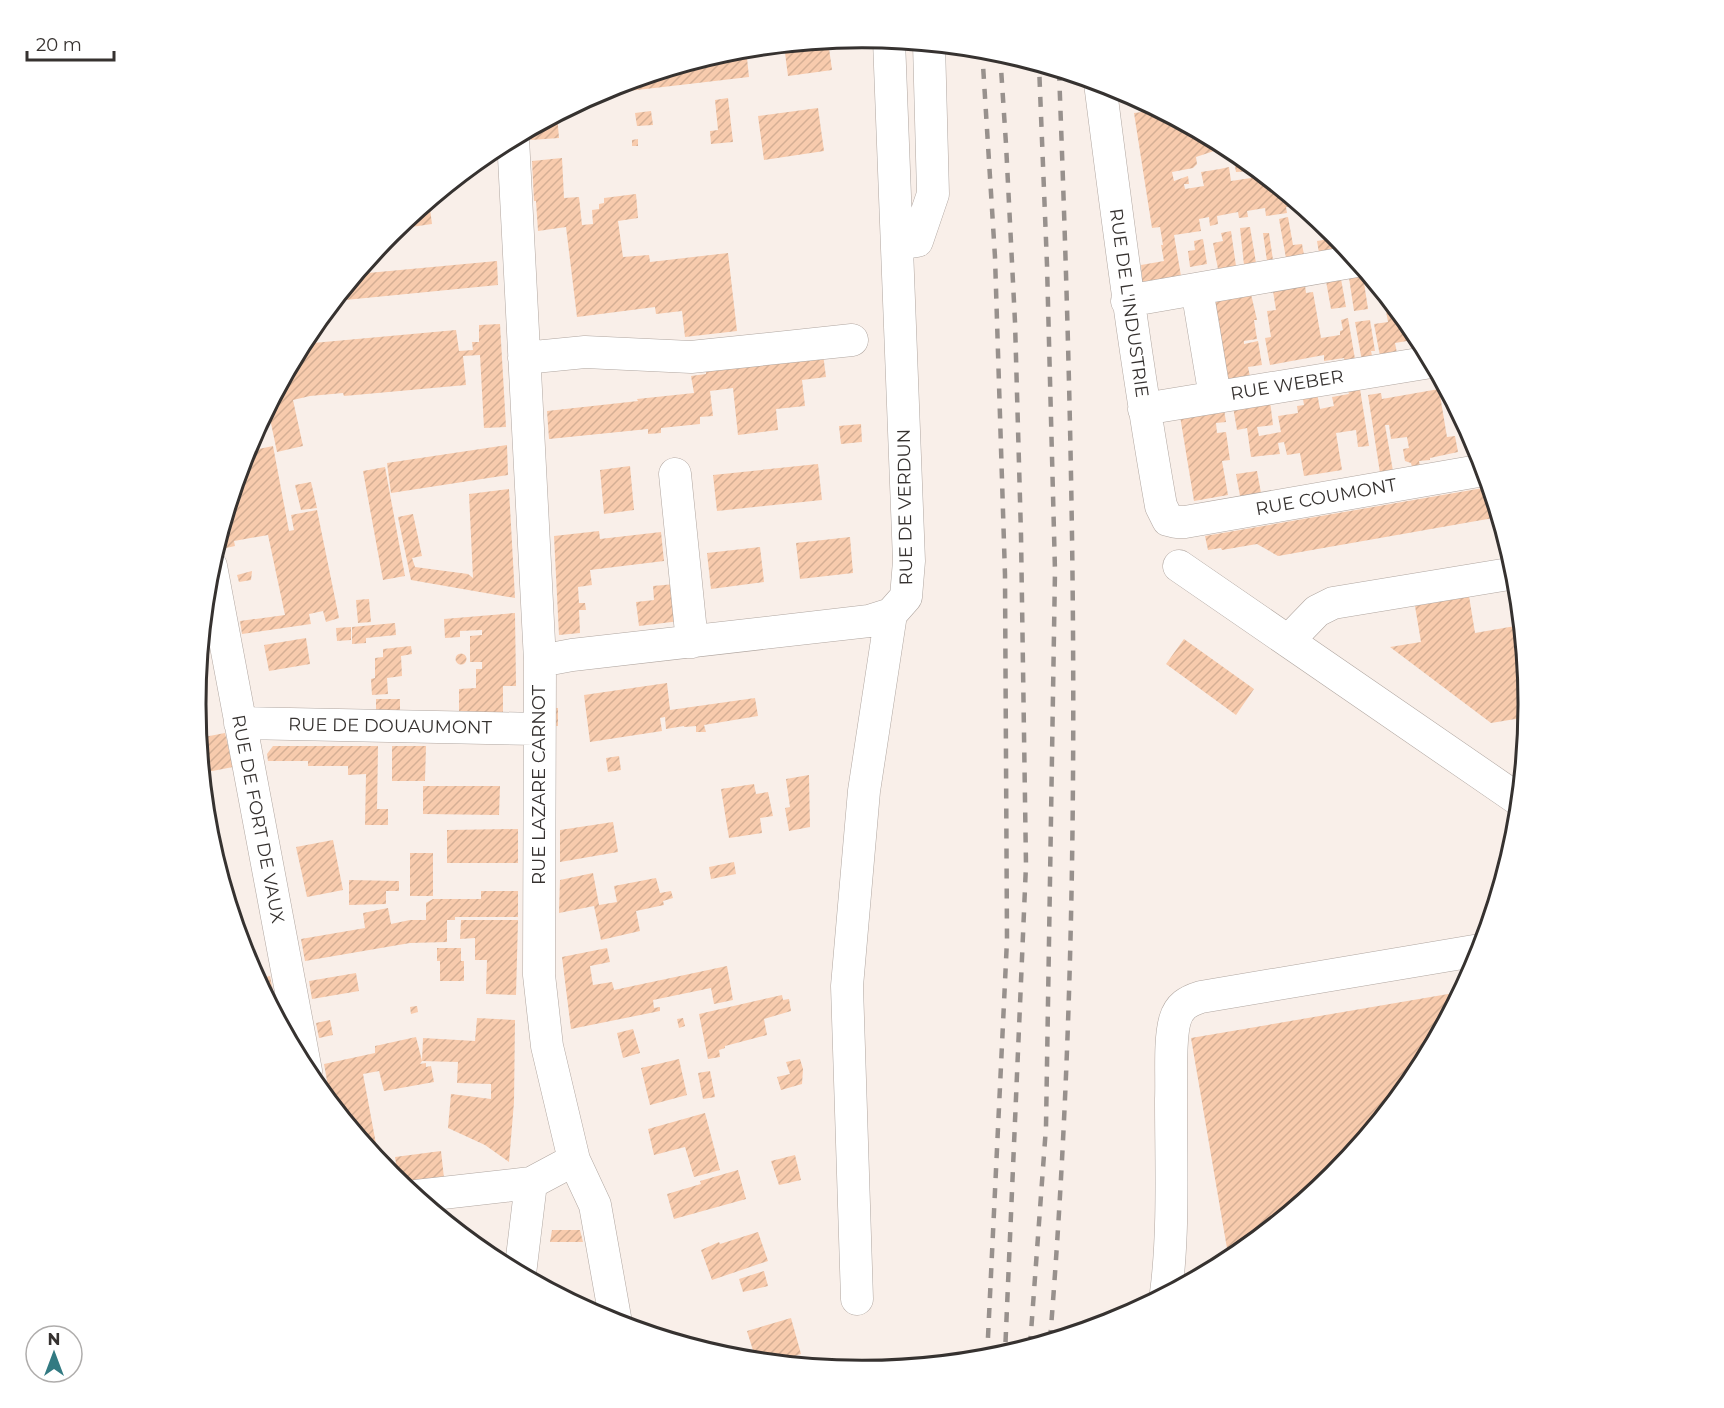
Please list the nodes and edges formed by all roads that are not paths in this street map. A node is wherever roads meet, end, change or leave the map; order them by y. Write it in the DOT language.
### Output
graph roads {
  1 [pos="889,49"];
  2 [pos="929,52"];
  3 [pos="1101,94"];
  4 [pos="514,149"];
  5 [pos="897,244"];
  6 [pos="1347,263"];
  7 [pos="1197,289"];
  8 [pos="1127,301"];
  9 [pos="852,340"];
  10 [pos="524,358"];
  11 [pos="1422,363"];
  12 [pos="1215,397"];
  13 [pos="1144,409"];
  14 [pos="1475,472"];
  15 [pos="675,474"];
  16 [pos="1168,520"];
  17 [pos="1179,566"];
  18 [pos="1505,575"];
  19 [pos="216,594"];
  20 [pos="891,614"];
  21 [pos="1288,640"];
  22 [pos="692,642"];
  23 [pos="540,661"];
  24 [pos="240,723"];
  25 [pos="539,729"];
  26 [pos="1511,795"];
  27 [pos="1469,952"];
  28 [pos="301,1042"];
  29 [pos="574,1160"];
  30 [pos="531,1184"];
  31 [pos="427,1195"];
  32 [pos="521,1264"];
  33 [pos="1166,1284"];
  34 [pos="857,1299"];
  35 [pos="614,1311"];
  1 -- 5 [label="street, RUE DE VERDUN"];
  2 -- 5 [label="street"];
  3 -- 8 [label="street, RUE DE L'INDUSTRIE"];
  4 -- 10 [label="street, RUE LAZARE CARNOT"];
  5 -- 20 [label="street, RUE DE VERDUN"];
  6 -- 7 [label="street"];
  7 -- 8 [label="street"];
  7 -- 12 [label="street"];
  8 -- 13 [label="street, RUE DE L'INDUSTRIE"];
  9 -- 10 [label="street"];
  10 -- 23 [label="street, RUE LAZARE CARNOT"];
  11 -- 12 [label="street, RUE WEBER"];
  12 -- 13 [label="street, RUE WEBER"];
  13 -- 16 [label="street, RUE DE L'INDUSTRIE"];
  14 -- 16 [label="street, RUE COUMONT"];
  15 -- 22 [label="street"];
  17 -- 21 [label="street"];
  18 -- 21 [label="street"];
  19 -- 24 [label="street, RUE DE FORT DE VAUX"];
  20 -- 22 [label="street"];
  20 -- 34 [label="street"];
  21 -- 26 [label="street"];
  22 -- 23 [label="street"];
  23 -- 25 [label="street, RUE LAZARE CARNOT"];
  24 -- 25 [label="street, RUE DE DOUAUMONT"];
  24 -- 28 [label="street, RUE DE FORT DE VAUX"];
  25 -- 29 [label="street, RUE LAZARE CARNOT"];
  27 -- 33 [label="street"];
  29 -- 30 [label="street"];
  29 -- 35 [label="street, RUE LAZARE CARNOT"];
  30 -- 31 [label="street"];
  30 -- 32 [label="street"];
}
